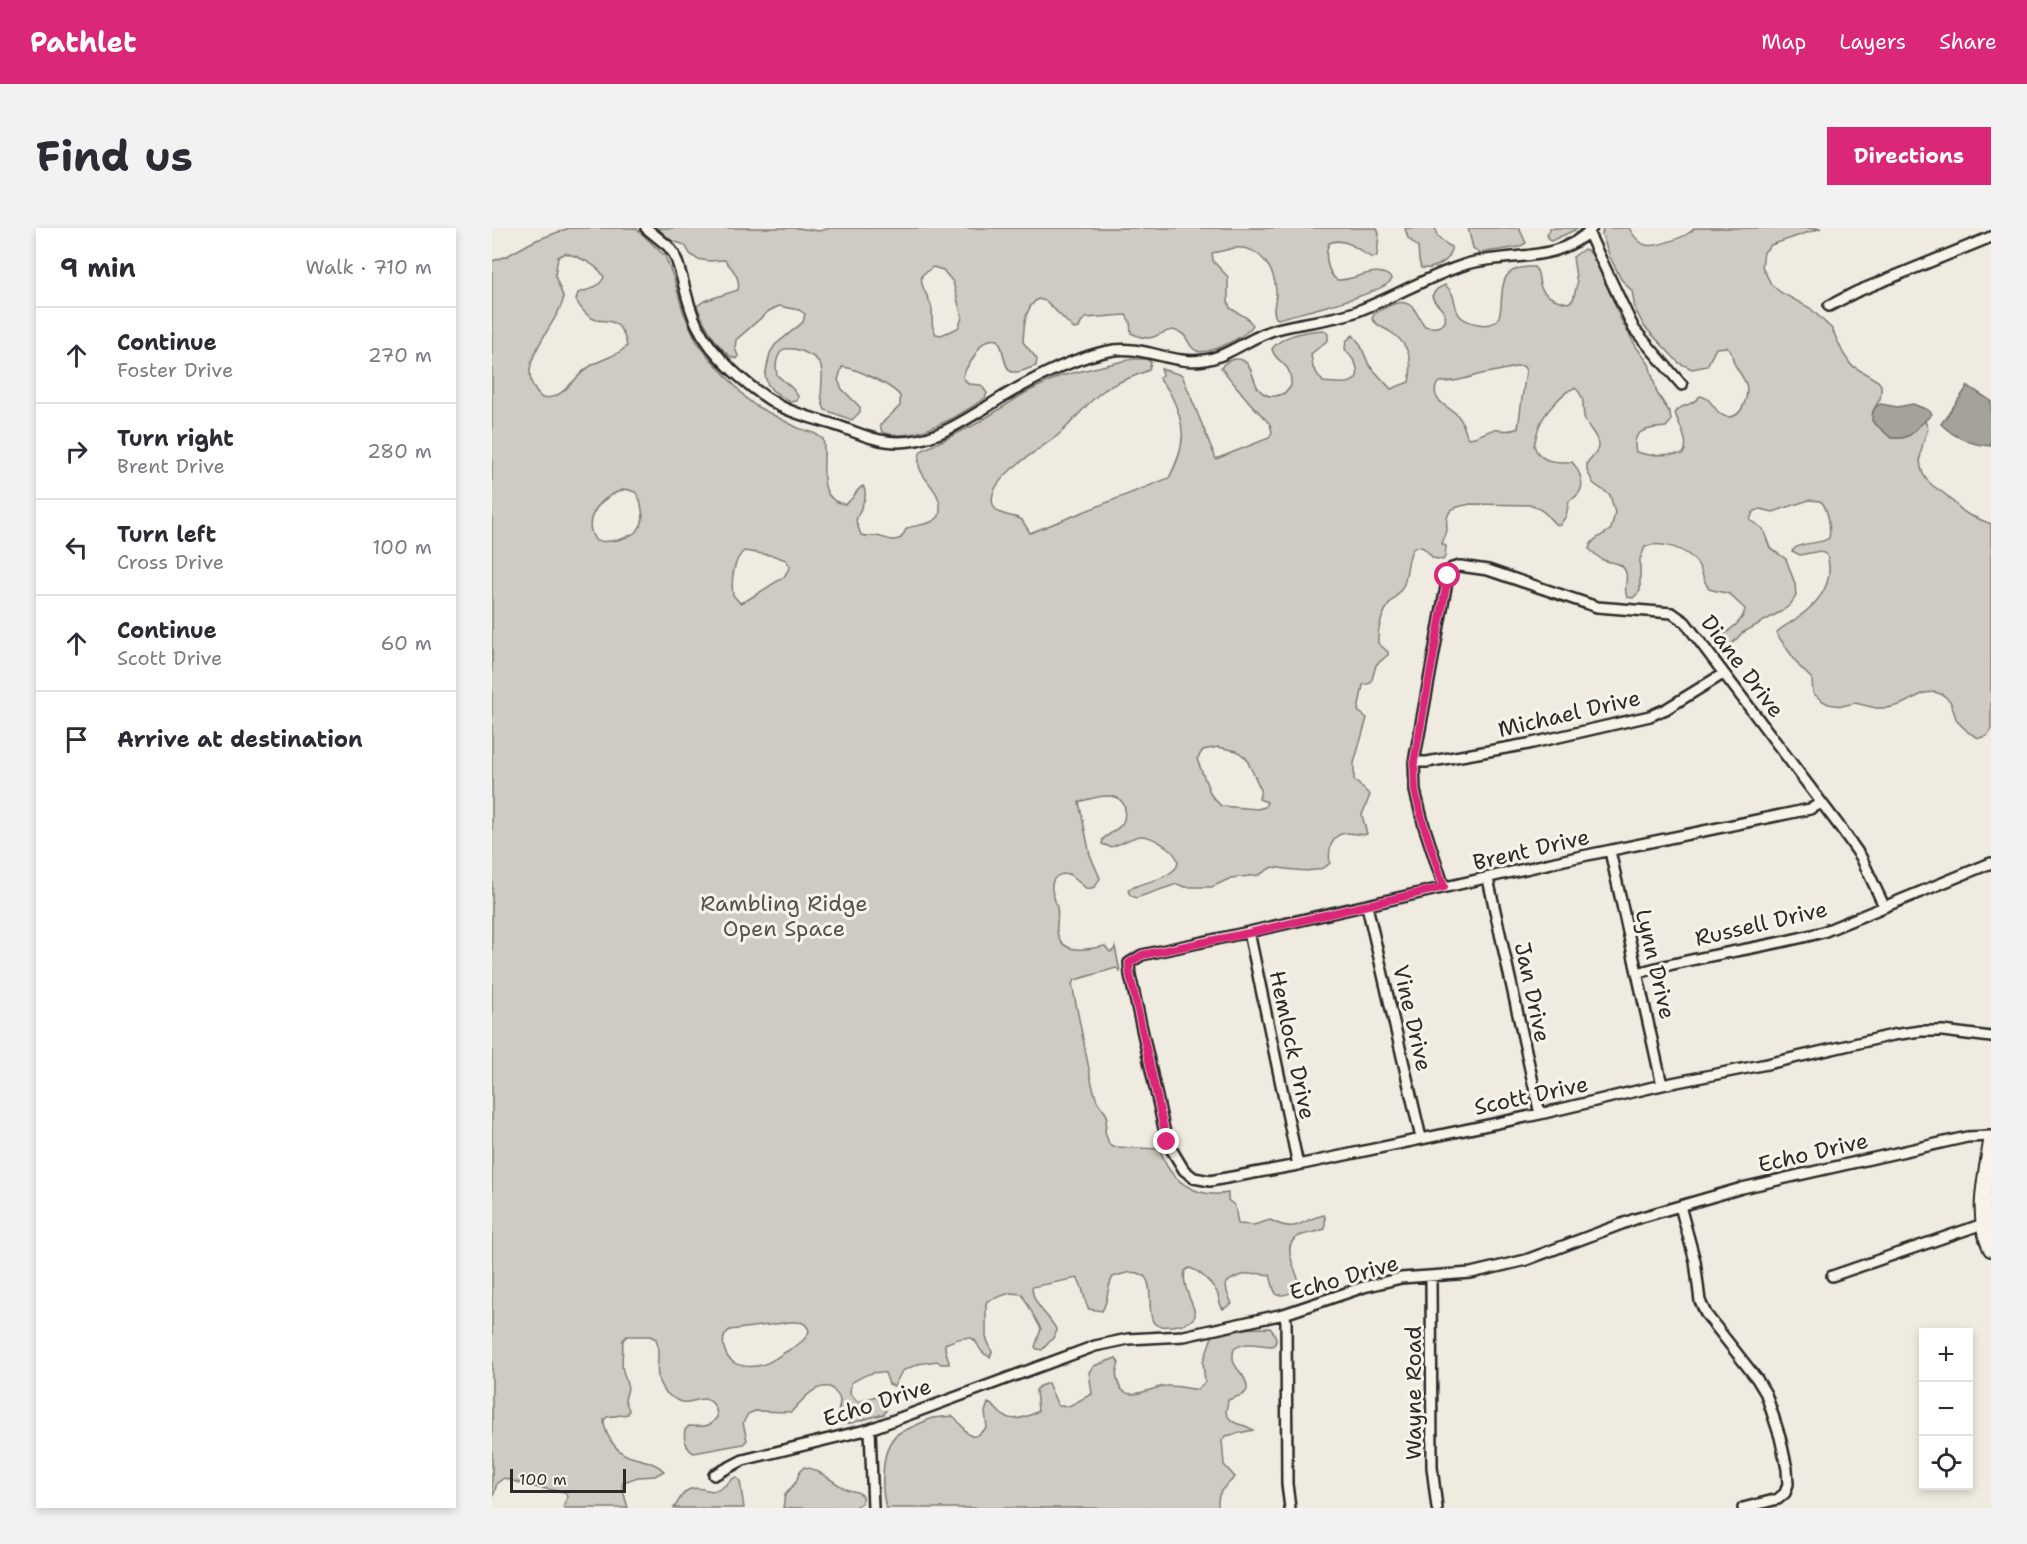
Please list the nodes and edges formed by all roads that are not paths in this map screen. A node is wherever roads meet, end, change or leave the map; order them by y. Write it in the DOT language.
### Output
graph roads {
  1 [pos="646,228"];
  2 [pos="1590,230"];
  3 [pos="1991,237"];
  4 [pos="1829,306"];
  5 [pos="1682,385"];
  6 [pos="1723,674"];
  7 [pos="1414,762"];
  8 [pos="1822,803"];
  9 [pos="1610,851"];
  10 [pos="1991,863"];
  11 [pos="1488,879"];
  12 [pos="1444,887"];
  13 [pos="1367,906"];
  14 [pos="1884,906"];
  15 [pos="1249,933"];
  16 [pos="1142,955"];
  17 [pos="1638,973"];
  18 [pos="1991,1036"];
  19 [pos="1662,1085"];
  20 [pos="1540,1114"];
  21 [pos="1991,1136"];
  22 [pos="1421,1138"];
  23 [pos="1991,1142"];
  24 [pos="1298,1165"];
  25 [pos="1680,1206"];
  26 [pos="1983,1224"];
  27 [pos="1991,1249"];
  28 [pos="1832,1276"];
  29 [pos="1431,1277"];
  30 [pos="1284,1314"];
  31 [pos="870,1429"];
  32 [pos="714,1474"];
  33 [pos="873,1508"];
  34 [pos="1290,1508"];
  35 [pos="1437,1508"];
  36 [pos="1743,1508"];
  1 -- 2 [label="street"];
  2 -- 5 [label="street"];
  3 -- 4 [label="street"];
  6 -- 7 [label="street, Michael Drive"];
  6 -- 7 [label="street, Diane Drive"];
  6 -- 8 [label="street, Diane Drive"];
  7 -- 12 [label="street"];
  8 -- 9 [label="street, Brent Drive"];
  8 -- 14 [label="street, Diane Drive"];
  9 -- 11 [label="street, Brent Drive"];
  9 -- 17 [label="street, Lynn Drive"];
  10 -- 14 [label="street, Russell Drive"];
  11 -- 12 [label="street, Brent Drive"];
  11 -- 20 [label="street, Jan Drive"];
  12 -- 13 [label="street, Brent Drive"];
  13 -- 15 [label="street, Brent Drive"];
  13 -- 22 [label="street, Vine Drive"];
  14 -- 17 [label="street, Russell Drive"];
  15 -- 16 [label="street, Brent Drive"];
  15 -- 24 [label="street, Hemlock Drive"];
  16 -- 24 [label="street, Scott Drive"];
  17 -- 19 [label="street, Lynn Drive"];
  18 -- 19 [label="street, Scott Drive"];
  19 -- 20 [label="street, Scott Drive"];
  20 -- 22 [label="street, Scott Drive"];
  21 -- 25 [label="street, Echo Drive"];
  22 -- 24 [label="street, Scott Drive"];
  23 -- 26 [label="main road"];
  25 -- 29 [label="street, Echo Drive"];
  25 -- 36 [label="street"];
  26 -- 27 [label="main road"];
  26 -- 28 [label="street"];
  29 -- 30 [label="street, Echo Drive"];
  29 -- 35 [label="street, Wayne Road"];
  30 -- 31 [label="street, Echo Drive"];
  30 -- 34 [label="street"];
  31 -- 32 [label="street, Echo Drive"];
  31 -- 33 [label="street"];
}
